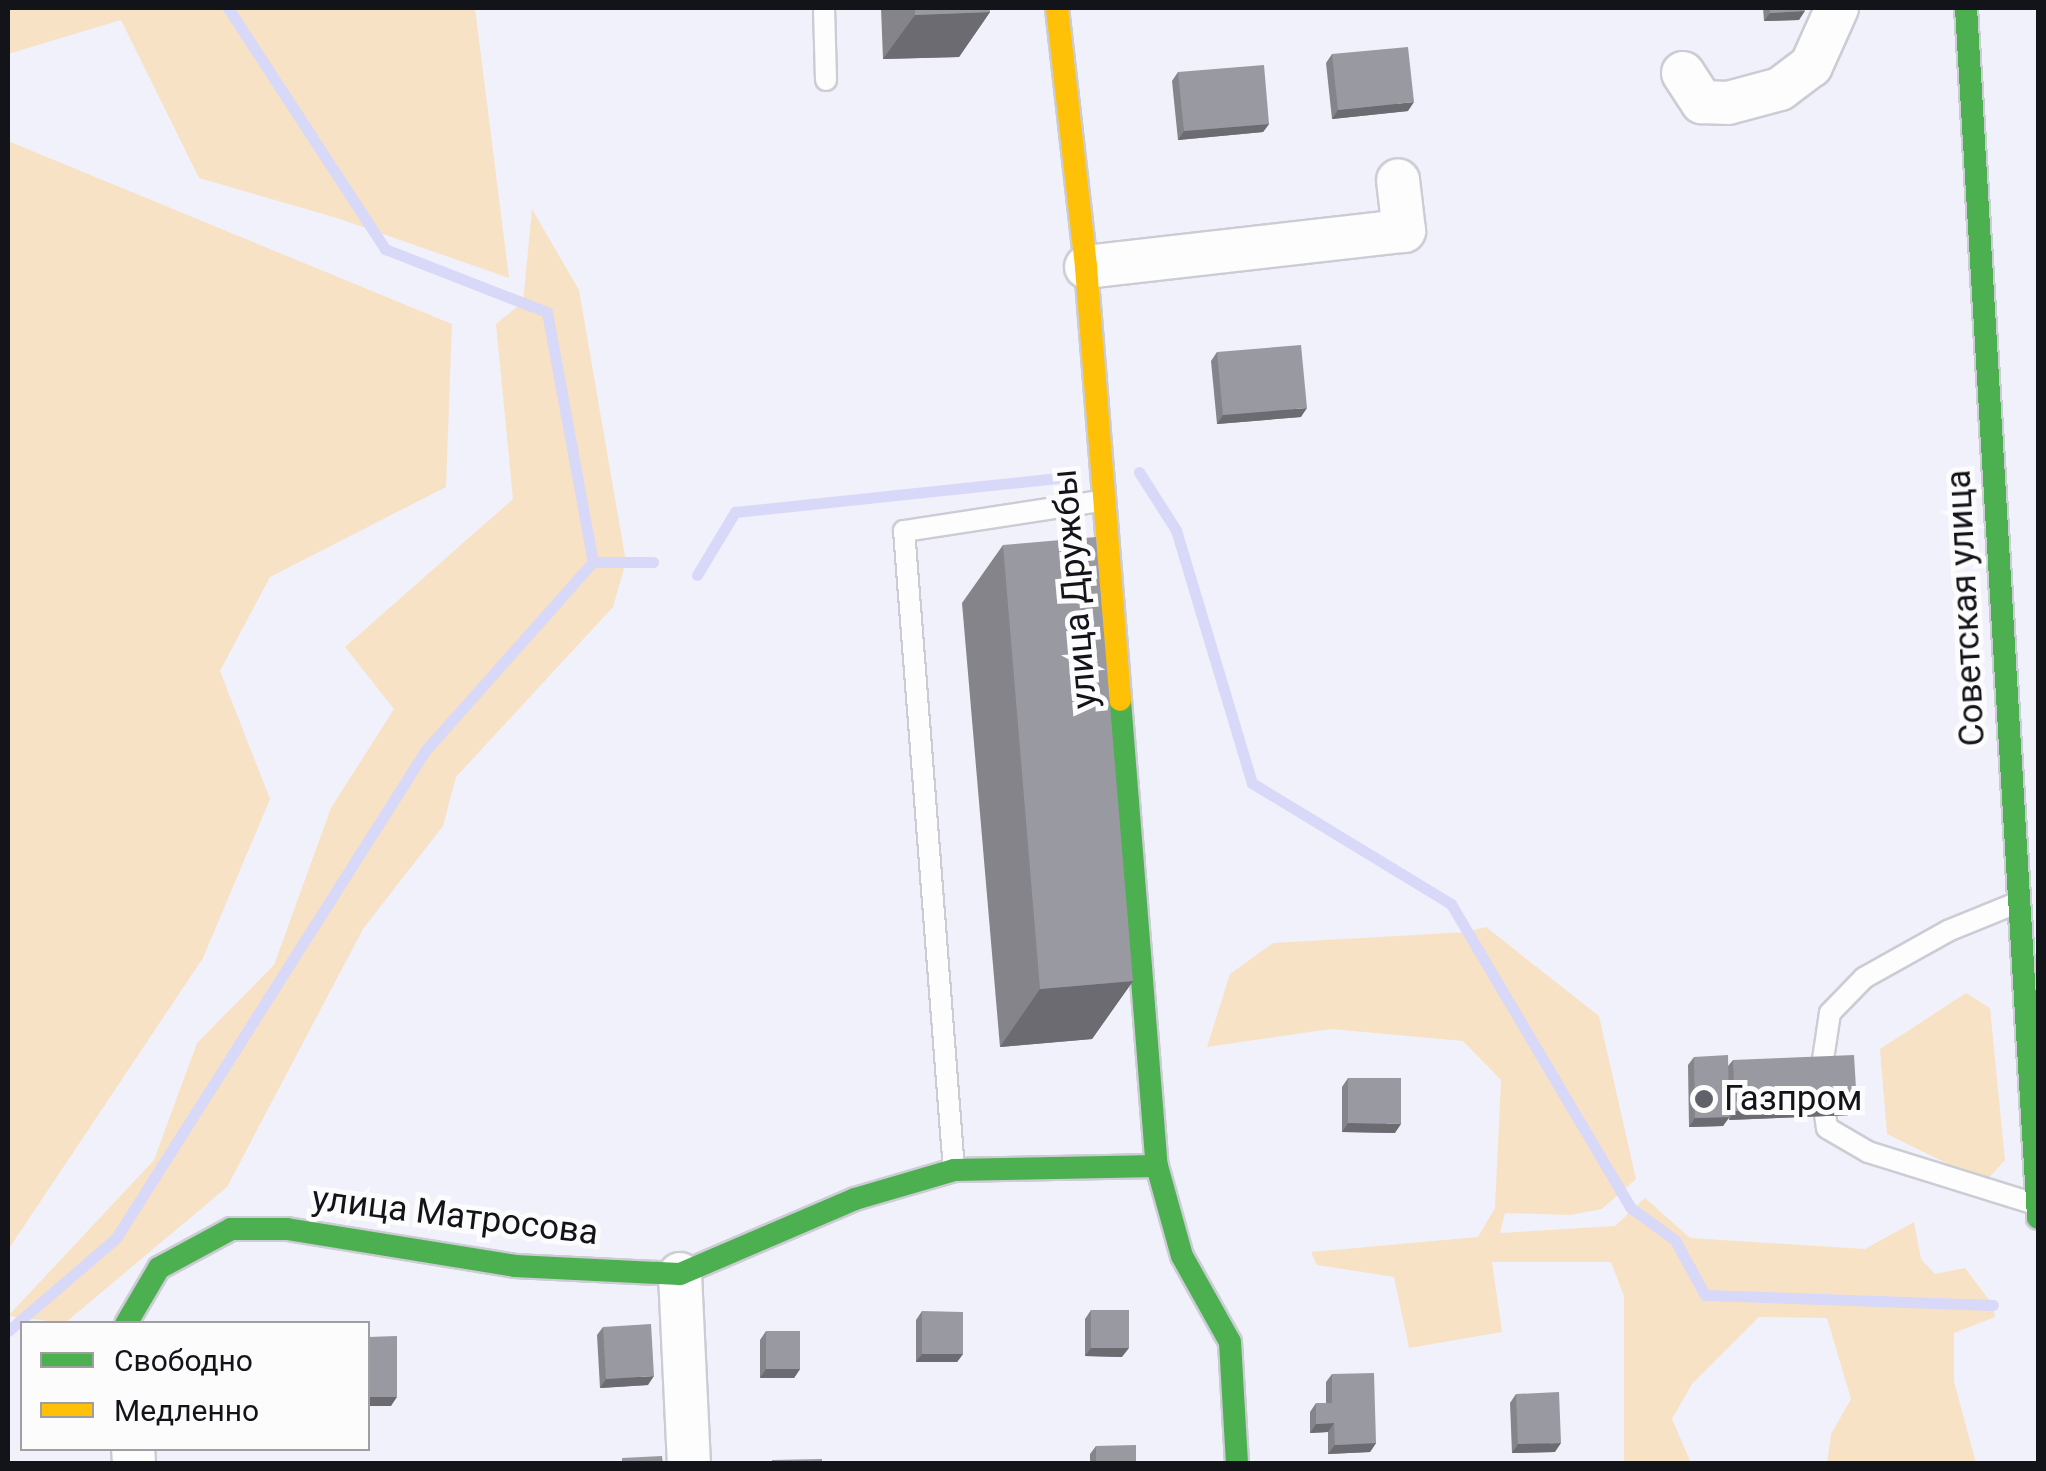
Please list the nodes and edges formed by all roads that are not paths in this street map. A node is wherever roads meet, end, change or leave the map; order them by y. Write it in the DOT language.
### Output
graph roads {
  1 [pos="824,8"];
  2 [pos="1057,8"];
  3 [pos="1837,8"];
  4 [pos="1966,8"];
  5 [pos="1683,72"];
  6 [pos="826,80"];
  7 [pos="1398,180"];
  8 [pos="1086,268"];
  9 [pos="1103,500"];
  10 [pos="2021,902"];
  11 [pos="1157,1166"];
  12 [pos="954,1170"];
  13 [pos="2038,1205"];
  14 [pos="2038,1218"];
  15 [pos="680,1274"];
  16 [pos="128,1321"];
  17 [pos="689,1464"];
  18 [pos="1236,1464"];
  1 -- 6 [label="lane"];
  2 -- 8 [label="main road, улица Дружбы"];
  3 -- 5 [label="street"];
  4 -- 10 [label="main road, Советская улица"];
  7 -- 8 [label="street"];
  8 -- 9 [label="main road, улица Дружбы"];
  9 -- 11 [label="main road, улица Дружбы"];
  9 -- 12 [label="lane"];
  10 -- 13 [label="main road, Советская улица"];
  10 -- 13 [label="lane"];
  11 -- 12 [label="main road, улица Матросова"];
  11 -- 18 [label="main road, улица Дружбы"];
  12 -- 15 [label="main road, улица Матросова"];
  13 -- 14 [label="main road, Советская улица"];
  15 -- 16 [label="main road, улица Матросова"];
  15 -- 17 [label="street"];
}
